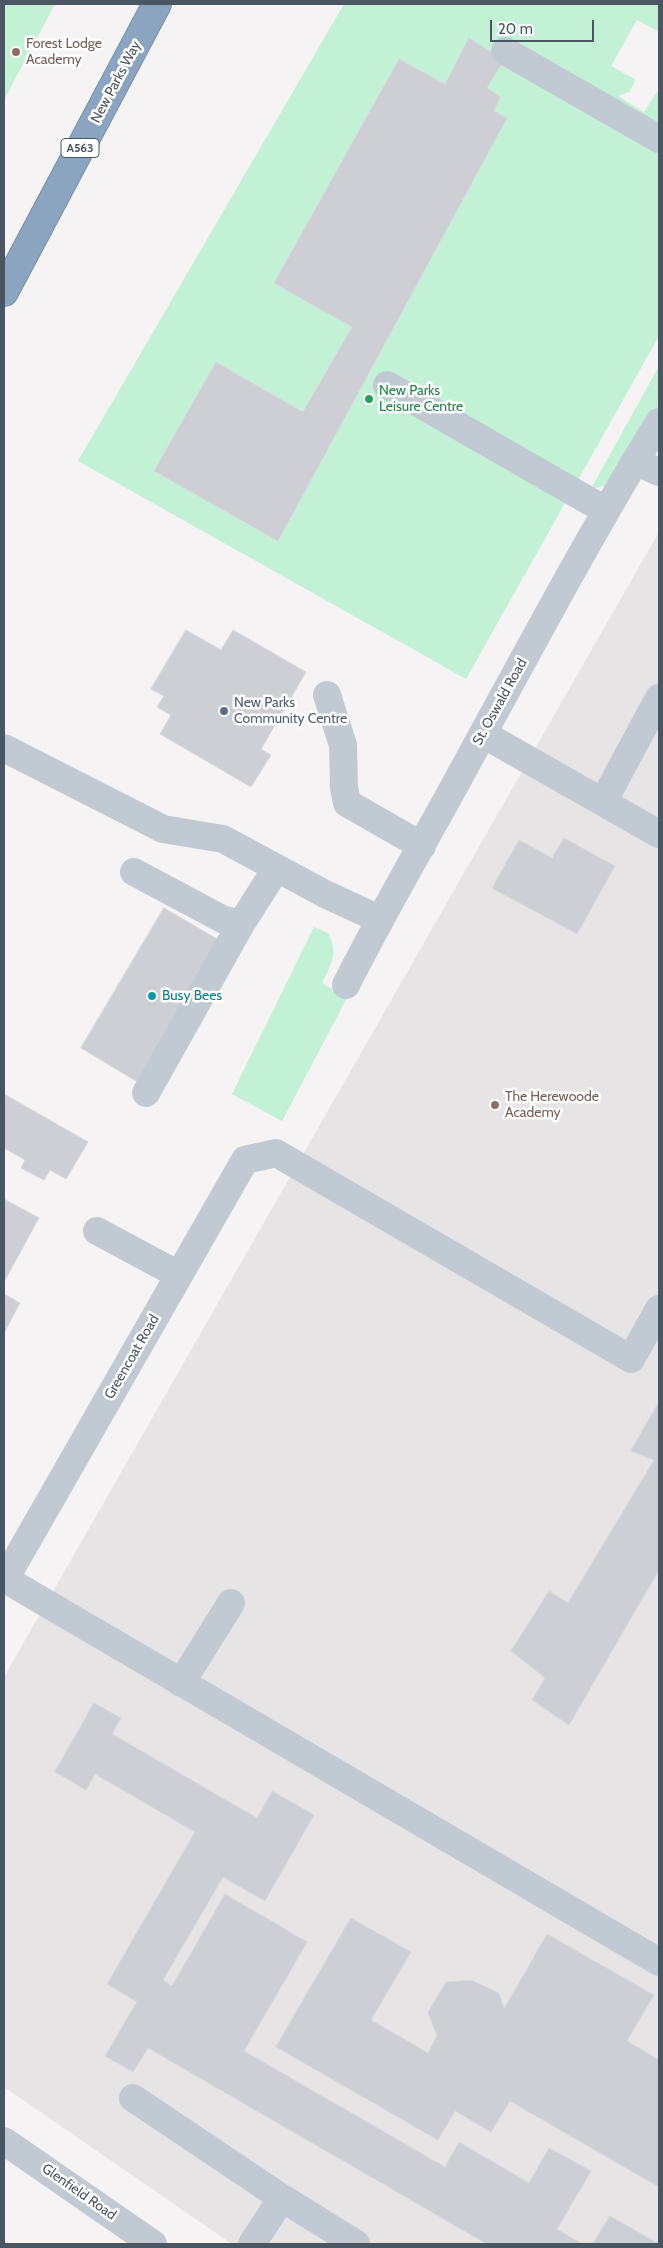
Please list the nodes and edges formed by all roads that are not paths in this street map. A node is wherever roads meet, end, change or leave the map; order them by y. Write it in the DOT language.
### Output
graph roads {
  1 [pos="157,4"];
  2 [pos="505,51"];
  3 [pos="659,139"];
  4 [pos="4,292"];
  5 [pos="387,385"];
  6 [pos="659,422"];
  7 [pos="647,467"];
  8 [pos="605,510"];
  9 [pos="327,695"];
  10 [pos="659,698"];
  11 [pos="483,734"];
  12 [pos="4,748"];
  13 [pos="603,802"];
  14 [pos="659,834"];
  15 [pos="422,846"];
  16 [pos="276,869"];
  17 [pos="134,872"];
  18 [pos="379,919"];
  19 [pos="242,924"];
  20 [pos="346,986"];
  21 [pos="146,1093"];
  22 [pos="97,1231"];
  23 [pos="178,1275"];
  24 [pos="659,1309"];
  25 [pos="4,1580"];
  26 [pos="231,1603"];
  27 [pos="181,1683"];
  28 [pos="659,1962"];
  29 [pos="133,2098"];
  30 [pos="4,2140"];
  31 [pos="282,2198"];
  32 [pos="154,2244"];
  33 [pos="252,2244"];
  34 [pos="356,2244"];
  1 -- 4 [label="highway, New Parks Way / A563"];
  2 -- 3 [label="street"];
  5 -- 8 [label="street"];
  6 -- 7 [label="street, St. Oswald Road"];
  7 -- 8 [label="street, St. Oswald Road"];
  8 -- 11 [label="street, St. Oswald Road"];
  9 -- 15 [label="street"];
  10 -- 13 [label="street"];
  11 -- 13 [label="street"];
  11 -- 15 [label="street, St. Oswald Road"];
  12 -- 16 [label="street"];
  13 -- 14 [label="street"];
  15 -- 18 [label="street, St. Oswald Road"];
  16 -- 18 [label="street"];
  16 -- 19 [label="street"];
  17 -- 19 [label="street"];
  18 -- 20 [label="street, St. Oswald Road"];
  19 -- 21 [label="street"];
  22 -- 23 [label="street"];
  23 -- 24 [label="street, Greencoat Road"];
  23 -- 25 [label="street, Greencoat Road"];
  25 -- 27 [label="street"];
  26 -- 27 [label="street"];
  27 -- 28 [label="street"];
  29 -- 31 [label="street"];
  30 -- 32 [label="street, Glenfield Road"];
  31 -- 33 [label="street"];
  31 -- 34 [label="street"];
}
